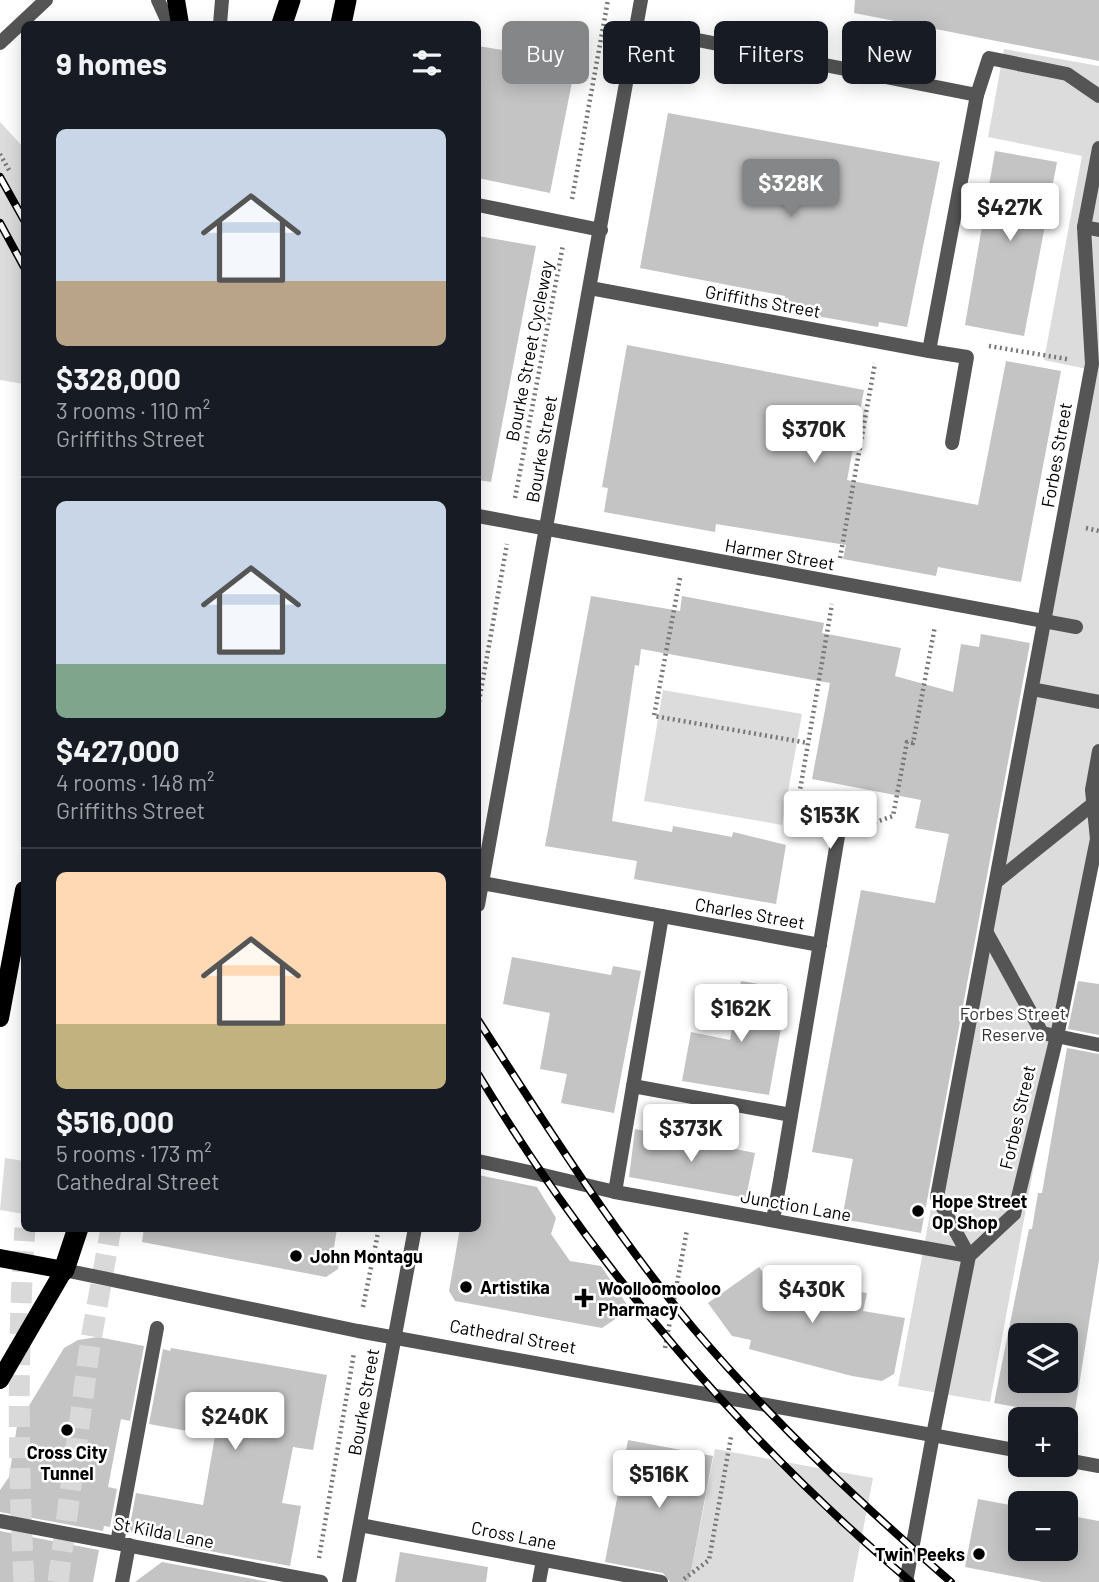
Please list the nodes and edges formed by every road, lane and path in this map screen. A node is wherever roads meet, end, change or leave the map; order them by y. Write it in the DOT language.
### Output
graph roads {
  1 [pos="46,0"];
  2 [pos="158,0"];
  3 [pos="176,0"];
  4 [pos="222,0"];
  5 [pos="290,0"];
  6 [pos="346,0"];
  7 [pos="608,0"];
  8 [pos="641,0"];
  9 [pos="24,21"];
  10 [pos="168,21"];
  11 [pos="180,21"];
  12 [pos="220,21"];
  13 [pos="283,21"];
  14 [pos="342,21"];
  15 [pos="638,21"];
  16 [pos="21,23"];
  17 [pos="700,40"];
  18 [pos="0,43"];
  19 [pos="627,84"];
  20 [pos="976,95"];
  21 [pos="1099,96"];
  22 [pos="1099,148"];
  23 [pos="0,154"];
  24 [pos="10,172"];
  25 [pos="481,206"];
  26 [pos="567,223"];
  27 [pos="1092,228"];
  28 [pos="601,230"];
  29 [pos="590,288"];
  30 [pos="878,342"];
  31 [pos="989,346"];
  32 [pos="929,351"];
  33 [pos="1092,364"];
  34 [pos="952,443"];
  35 [pos="481,516"];
  36 [pos="511,521"];
  37 [pos="546,528"];
  38 [pos="684,557"];
  39 [pos="835,584"];
  40 [pos="939,602"];
  41 [pos="1045,621"];
  42 [pos="1076,627"];
  43 [pos="1032,688"];
  44 [pos="481,690"];
  45 [pos="1099,702"];
  46 [pos="808,743"];
  47 [pos="1099,751"];
  48 [pos="1093,804"];
  49 [pos="838,836"];
  50 [pos="996,881"];
  51 [pos="482,883"];
  52 [pos="481,888"];
  53 [pos="21,906"];
  54 [pos="662,916"];
  55 [pos="987,933"];
  56 [pos="820,945"];
  57 [pos="0,1018"];
  58 [pos="1057,1036"];
  59 [pos="1099,1045"];
  60 [pos="633,1086"];
  61 [pos="791,1115"];
  62 [pos="481,1162"];
  63 [pos="615,1192"];
  64 [pos="692,1206"];
  65 [pos="773,1220"];
  66 [pos="77,1232"];
  67 [pos="378,1232"];
  68 [pos="414,1232"];
  69 [pos="969,1256"];
  70 [pos="0,1258"];
  71 [pos="64,1270"];
  72 [pos="369,1275"];
  73 [pos="157,1328"];
  74 [pos="394,1337"];
  75 [pos="665,1348"];
  76 [pos="349,1379"];
  77 [pos="0,1380"];
  78 [pos="933,1435"];
  79 [pos="731,1437"];
  80 [pos="1008,1449"];
  81 [pos="1078,1462"];
  82 [pos="1099,1466"];
  83 [pos="0,1521"];
  84 [pos="360,1525"];
  85 [pos="123,1544"];
  86 [pos="543,1560"];
  87 [pos="318,1581"];
  88 [pos="122,1582"];
  89 [pos="349,1582"];
  90 [pos="539,1582"];
  91 [pos="661,1582"];
  92 [pos="681,1582"];
  93 [pos="906,1582"];
  1 -- 9 [label="street"];
  2 -- 10 [label="street"];
  3 -- 11 [label="main road"];
  4 -- 12 [label="street"];
  5 -- 13 [label="highway"];
  6 -- 14 [label="highway"];
  7 -- 26 [label="path, Bourke Street Cycleway"];
  8 -- 15 [label="street, Bourke Street"];
  16 -- 18 [label="street"];
  17 -- 20 [label="street"];
  19 -- 28 [label="street, Bourke Street"];
  20 -- 21 [label="street"];
  20 -- 32 [label="street"];
  22 -- 27 [label="street, Forbes Street"];
  23 -- 24 [label="path"];
  25 -- 26 [label="street"];
  26 -- 28 [label="street"];
  26 -- 36 [label="path, Bourke Street Cycleway"];
  27 -- 33 [label="street, Forbes Street"];
  28 -- 29 [label="street, Bourke Street"];
  29 -- 30 [label="street, Griffiths Street"];
  29 -- 37 [label="street, Bourke Street"];
  30 -- 32 [label="street, Griffiths Street"];
  30 -- 39 [label="path"];
  31 -- 33 [label="path"];
  32 -- 34 [label="street, Griffiths Street"];
  33 -- 41 [label="street, Forbes Street"];
  35 -- 36 [label="street, Harmer Street"];
  36 -- 37 [label="street, Harmer Street"];
  36 -- 44 [label="path, Bourke Street Cycleway"];
  37 -- 38 [label="street, Harmer Street"];
  37 -- 51 [label="street, Bourke Street"];
  38 -- 39 [label="street, Harmer Street"];
  38 -- 46 [label="path"];
  39 -- 40 [label="street, Harmer Street"];
  39 -- 46 [label="path"];
  40 -- 41 [label="street, Harmer Street"];
  40 -- 49 [label="path"];
  41 -- 42 [label="street, Harmer Street"];
  41 -- 43 [label="street, Forbes Street"];
  43 -- 45 [label="street"];
  43 -- 50 [label="street, Forbes Street"];
  46 -- 49 [label="path"];
  47 -- 48 [label="street, Forbes Street"];
  48 -- 50 [label="street"];
  48 -- 58 [label="street, Forbes Street"];
  49 -- 56 [label="street"];
  50 -- 55 [label="street, Forbes Street"];
  51 -- 52 [label="street, Bourke Street"];
  51 -- 54 [label="street, Charles Street"];
  53 -- 57 [label="main road"];
  54 -- 56 [label="street, Charles Street"];
  54 -- 60 [label="street"];
  55 -- 58 [label="street"];
  55 -- 69 [label="street, Forbes Street"];
  56 -- 61 [label="street, Charles Street"];
  58 -- 59 [label="street"];
  58 -- 69 [label="street, Forbes Street"];
  60 -- 61 [label="street"];
  60 -- 63 [label="street"];
  61 -- 65 [label="street, Charles Street"];
  62 -- 63 [label="street, Junction Lane"];
  63 -- 64 [label="street, Junction Lane"];
  64 -- 65 [label="street, Junction Lane"];
  64 -- 75 [label="path"];
  65 -- 69 [label="street, Junction Lane"];
  66 -- 71 [label="highway"];
  67 -- 72 [label="path"];
  68 -- 74 [label="street, Bourke Street"];
  69 -- 78 [label="street"];
  70 -- 71 [label="main road, Cathedral Street"];
  71 -- 74 [label="street, Cathedral Street"];
  71 -- 77 [label="main road"];
  73 -- 85 [label="street"];
  74 -- 78 [label="street, Cathedral Street"];
  74 -- 84 [label="street, Bourke Street"];
  76 -- 87 [label="path"];
  78 -- 80 [label="street, Cathedral Street"];
  78 -- 93 [label="street"];
  79 -- 92 [label="path"];
  81 -- 82 [label="street"];
  83 -- 85 [label="street, St Kilda Lane"];
  84 -- 86 [label="street, Cross Lane"];
  84 -- 89 [label="street, Bourke Street"];
  85 -- 87 [label="street, St Kilda Lane"];
  85 -- 88 [label="street"];
  86 -- 90 [label="street"];
  86 -- 91 [label="street, Cross Lane"];
}
